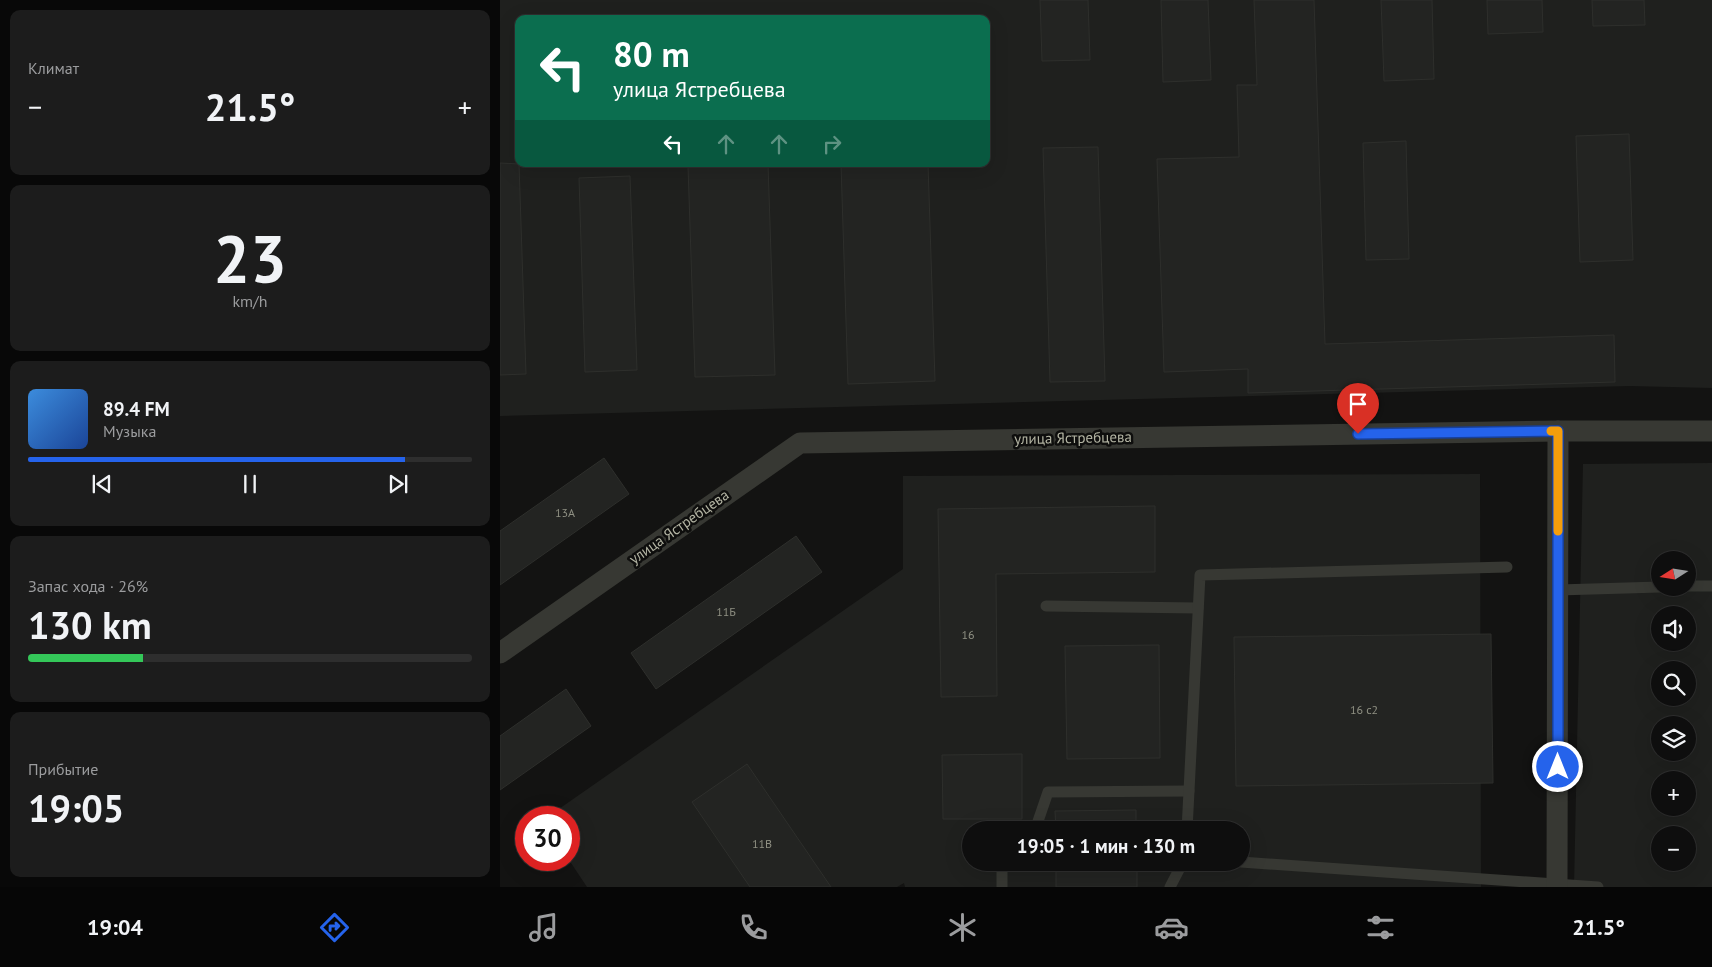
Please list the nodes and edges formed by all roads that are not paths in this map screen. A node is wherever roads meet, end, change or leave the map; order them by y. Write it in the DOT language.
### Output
graph roads {
  1 [pos="1558,431"];
  2 [pos="1712,431"];
  3 [pos="1507,567"];
  4 [pos="1696,586"];
  5 [pos="1712,586"];
  6 [pos="1651,587"];
  7 [pos="1558,590"];
  8 [pos="1046,606"];
  9 [pos="1198,608"];
  10 [pos="500,654"];
  11 [pos="1189,791"];
  12 [pos="1038,821"];
  13 [pos="1187,821"];
  14 [pos="1250,863"];
  15 [pos="1002,871"];
  16 [pos="1178,871"];
  17 [pos="1557,886"];
  18 [pos="1002,887"];
  19 [pos="1170,887"];
  20 [pos="1598,887"];
  1 -- 2 [label="street, улица Ястребцева"];
  1 -- 7 [label="street"];
  1 -- 10 [label="street, улица Ястребцева"];
  3 -- 9 [label="lane"];
  4 -- 5 [label="lane"];
  6 -- 7 [label="lane"];
  7 -- 17 [label="street"];
  8 -- 9 [label="lane"];
  9 -- 11 [label="lane"];
  11 -- 12 [label="lane"];
  11 -- 13 [label="lane"];
  14 -- 17 [label="lane"];
  15 -- 18 [label="lane"];
  16 -- 19 [label="lane"];
  17 -- 20 [label="lane"];
}
